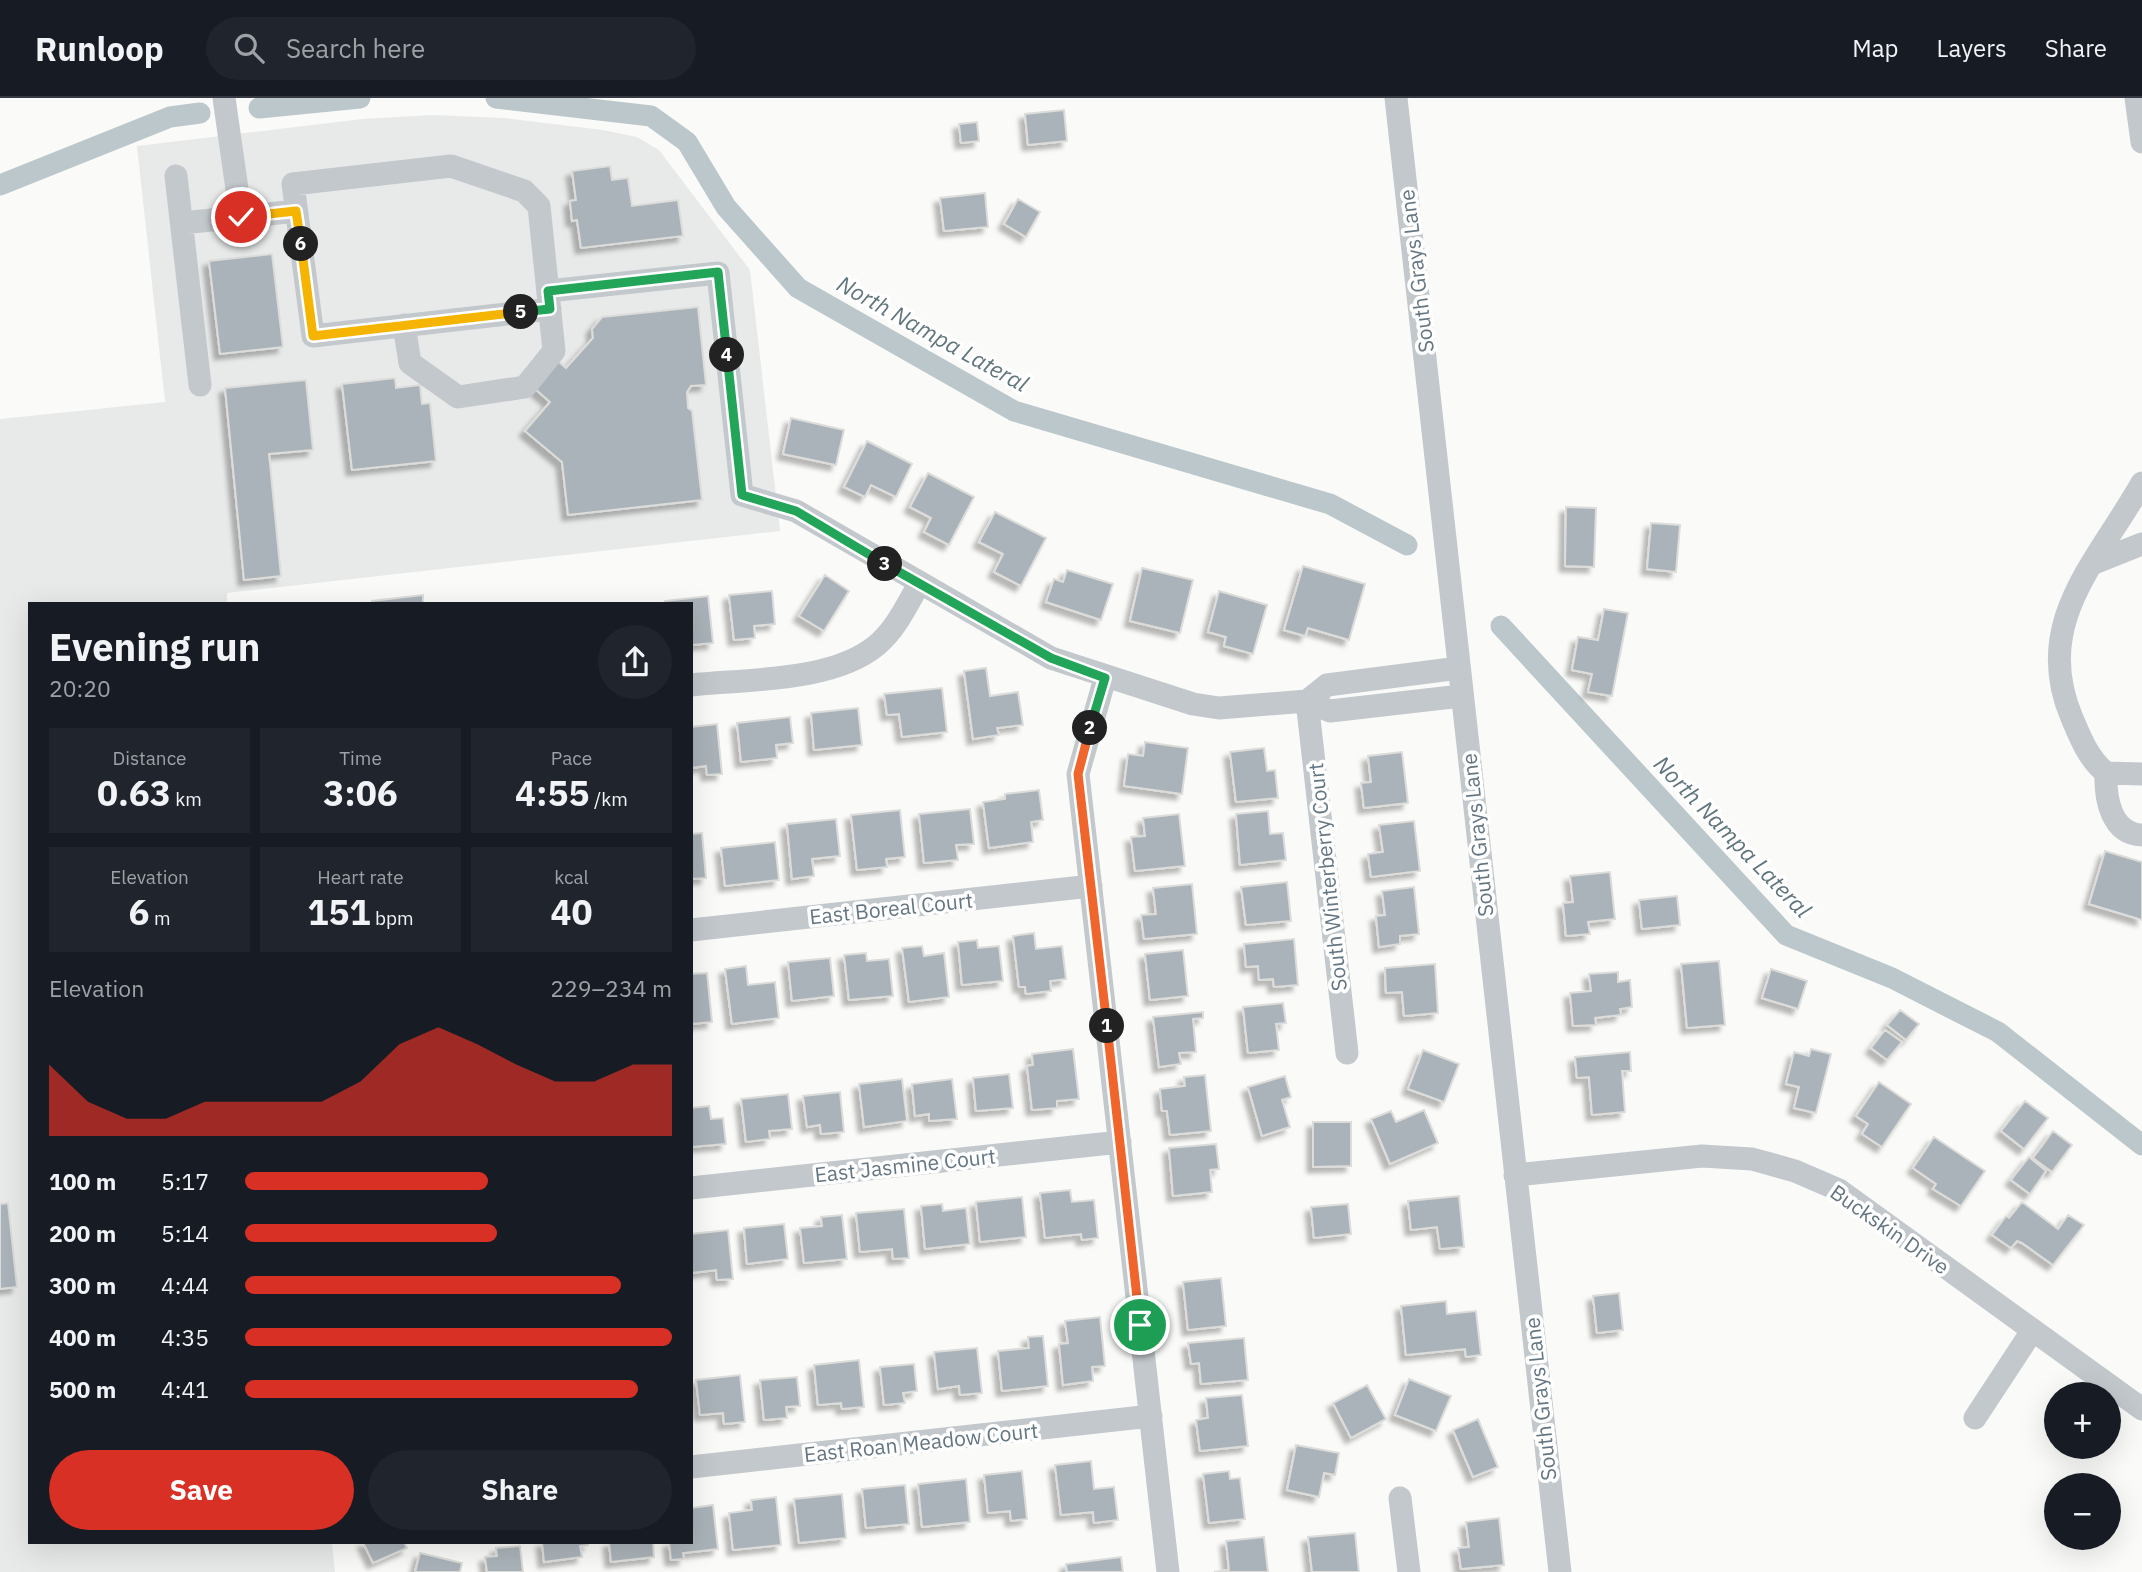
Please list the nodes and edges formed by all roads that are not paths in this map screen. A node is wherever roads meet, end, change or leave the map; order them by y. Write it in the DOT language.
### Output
graph roads {
  1 [pos="224,98"];
  2 [pos="1396,98"];
  3 [pos="2136,98"];
  4 [pos="2142,142"];
  5 [pos="176,176"];
  6 [pos="296,211"];
  7 [pos="241,217"];
  8 [pos="182,223"];
  9 [pos="549,300"];
  10 [pos="404,325"];
  11 [pos="200,385"];
  12 [pos="2142,483"];
  13 [pos="2142,544"];
  14 [pos="2094,563"];
  15 [pos="919,584"];
  16 [pos="1459,668"];
  17 [pos="1105,678"];
  18 [pos="693,685"];
  19 [pos="1461,696"];
  20 [pos="1307,701"];
  21 [pos="2106,773"];
  22 [pos="2142,774"];
  23 [pos="2142,835"];
  24 [pos="1091,886"];
  25 [pos="693,930"];
  26 [pos="1347,1053"];
  27 [pos="1120,1142"];
  28 [pos="1515,1174"];
  29 [pos="693,1188"];
  30 [pos="2032,1331"];
  31 [pos="2142,1409"];
  32 [pos="1151,1416"];
  33 [pos="1975,1418"];
  34 [pos="693,1467"];
  35 [pos="1400,1499"];
  36 [pos="1168,1572"];
  37 [pos="1409,1572"];
  38 [pos="1560,1572"];
  1 -- 7 [label="street"];
  2 -- 16 [label="street, South Grays Lane"];
  3 -- 4 [label="street"];
  5 -- 8 [label="street"];
  6 -- 7 [label="street"];
  6 -- 9 [label="street"];
  6 -- 10 [label="street"];
  7 -- 8 [label="street"];
  8 -- 11 [label="street"];
  9 -- 10 [label="street"];
  9 -- 10 [label="street"];
  9 -- 15 [label="street"];
  12 -- 14 [label="street"];
  13 -- 14 [label="street"];
  14 -- 21 [label="street"];
  15 -- 17 [label="street"];
  15 -- 18 [label="street"];
  16 -- 19 [label="street, South Grays Lane"];
  16 -- 20 [label="street"];
  17 -- 20 [label="street"];
  17 -- 24 [label="street"];
  19 -- 20 [label="street"];
  19 -- 28 [label="street, South Grays Lane"];
  20 -- 26 [label="street, South Winterberry Court"];
  21 -- 22 [label="street"];
  21 -- 23 [label="street"];
  24 -- 25 [label="street, East Boreal Court"];
  24 -- 27 [label="street"];
  27 -- 29 [label="street, East Jasmine Court"];
  27 -- 32 [label="street"];
  28 -- 30 [label="street, Buckskin Drive"];
  28 -- 38 [label="street, South Grays Lane"];
  30 -- 31 [label="street, Buckskin Drive"];
  30 -- 33 [label="street"];
  32 -- 34 [label="street, East Roan Meadow Court"];
  32 -- 36 [label="street"];
  35 -- 37 [label="street"];
}
